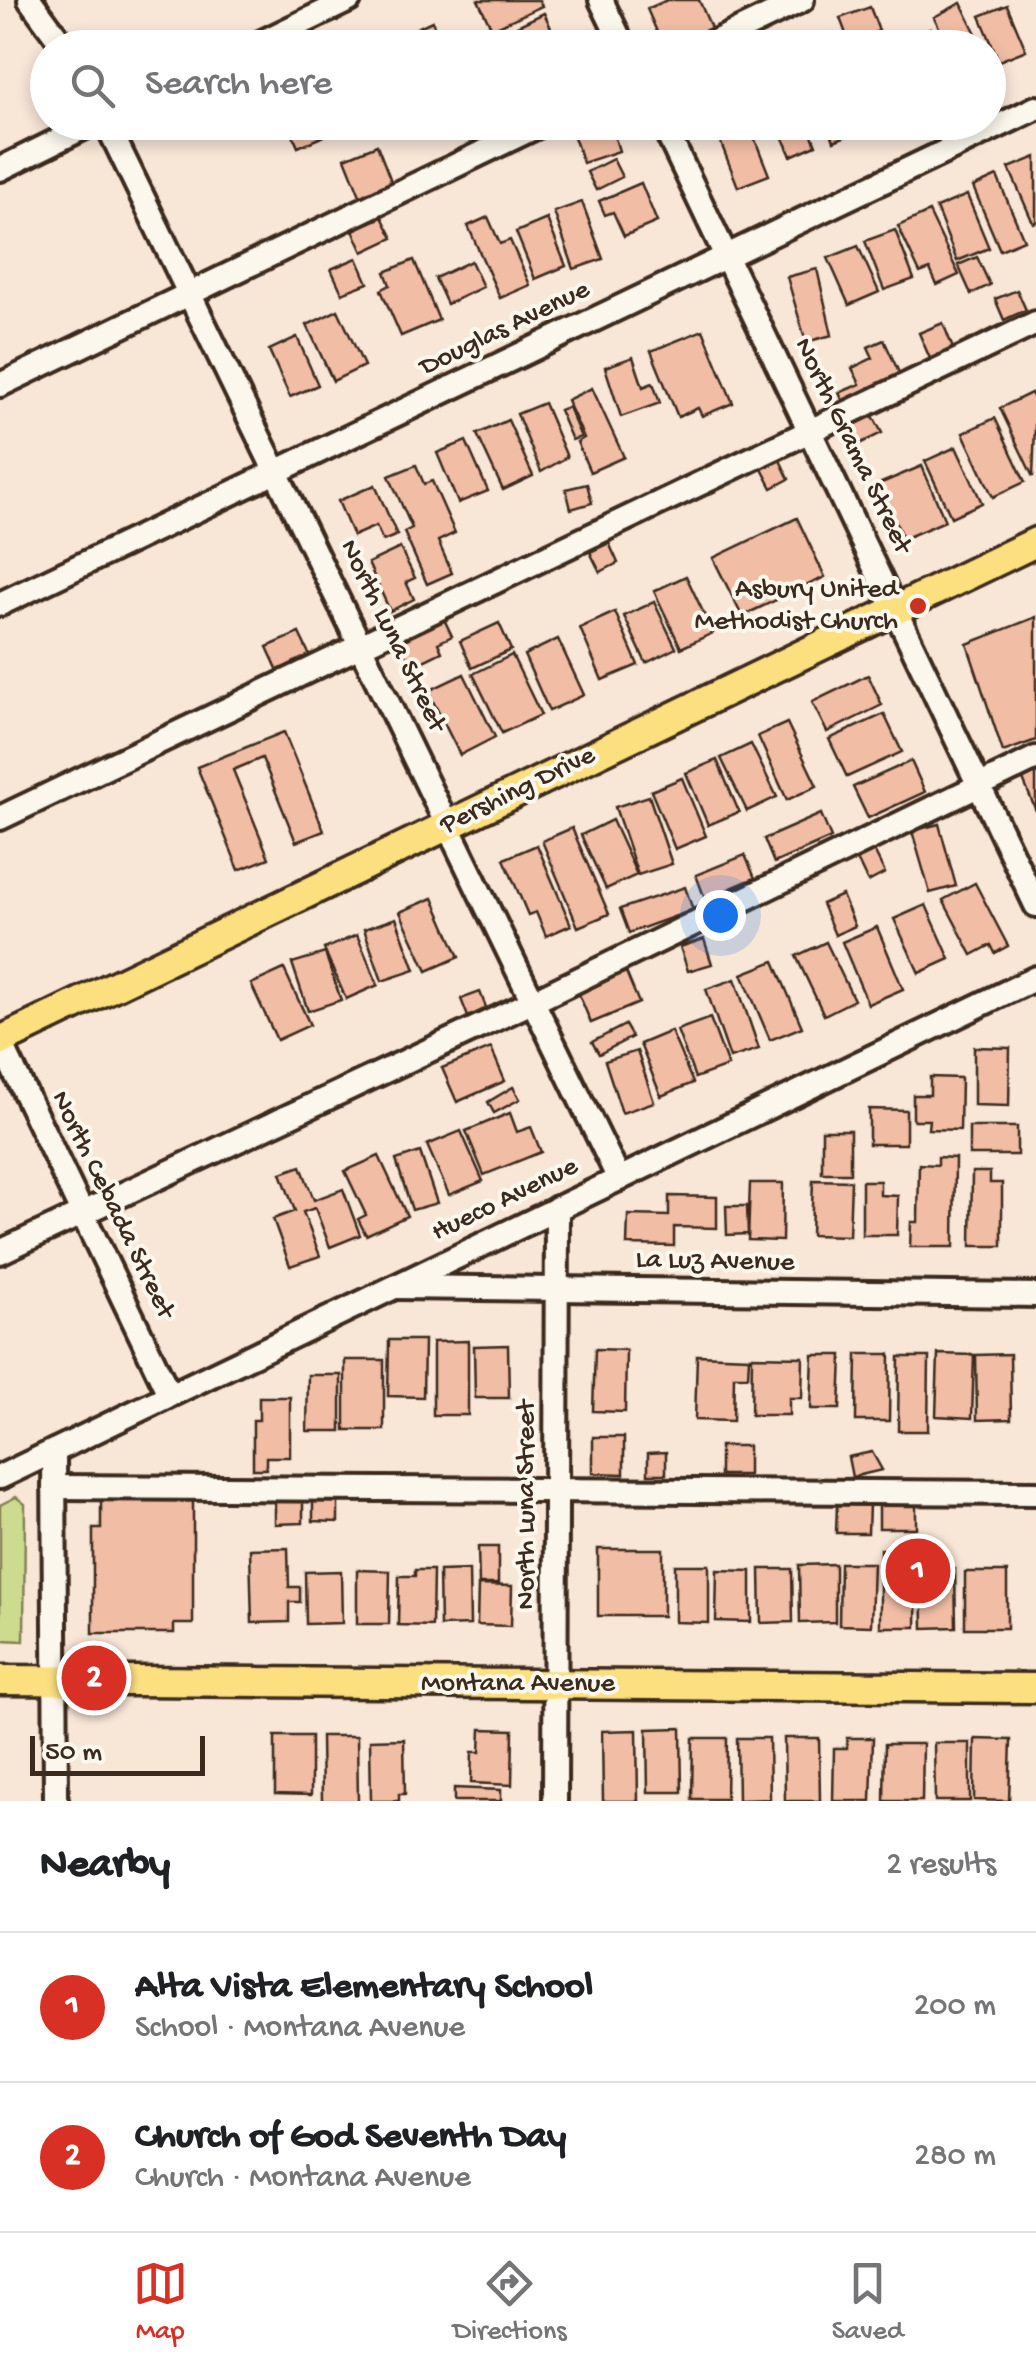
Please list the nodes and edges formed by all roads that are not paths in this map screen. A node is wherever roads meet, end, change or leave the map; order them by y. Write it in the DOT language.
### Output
graph roads {
  1 [pos="30,0"];
  2 [pos="348,0"];
  3 [pos="601,0"];
  4 [pos="802,0"];
  5 [pos="52,30"];
  6 [pos="287,30"];
  7 [pos="615,30"];
  8 [pos="740,30"];
  9 [pos="1036,108"];
  10 [pos="1006,122"];
  11 [pos="59,140"];
  12 [pos="115,140"];
  13 [pos="509,140"];
  14 [pos="671,140"];
  15 [pos="969,140"];
  16 [pos="0,169"];
  17 [pos="728,256"];
  18 [pos="190,294"];
  19 [pos="1036,323"];
  20 [pos="0,385"];
  21 [pos="811,430"];
  22 [pos="279,470"];
  23 [pos="1036,542"];
  24 [pos="0,604"];
  25 [pos="897,609"];
  26 [pos="363,645"];
  27 [pos="1036,758"];
  28 [pos="981,784"];
  29 [pos="0,818"];
  30 [pos="449,824"];
  31 [pos="1036,905"];
  32 [pos="1036,978"];
  33 [pos="534,1001"];
  34 [pos="0,1041"];
  35 [pos="620,1179"];
  36 [pos="557,1208"];
  37 [pos="82,1212"];
  38 [pos="0,1252"];
  39 [pos="393,1287"];
  40 [pos="558,1290"];
  41 [pos="1036,1296"];
  42 [pos="169,1394"];
  43 [pos="54,1451"];
  44 [pos="0,1477"];
  45 [pos="54,1487"];
  46 [pos="557,1489"];
  47 [pos="1036,1494"];
  48 [pos="0,1680"];
  49 [pos="56,1680"];
  50 [pos="556,1685"];
  51 [pos="1036,1688"];
  52 [pos="56,1801"];
  53 [pos="555,1801"];
  1 -- 5 [label="street"];
  2 -- 6 [label="street"];
  3 -- 7 [label="street"];
  4 -- 8 [label="street"];
  9 -- 10 [label="street, Douglas Avenue"];
  11 -- 16 [label="street"];
  12 -- 18 [label="street, North Luna Street"];
  13 -- 18 [label="street"];
  14 -- 17 [label="street, North Grama Street"];
  15 -- 17 [label="street, Douglas Avenue"];
  17 -- 21 [label="street, North Grama Street"];
  17 -- 22 [label="street, Douglas Avenue"];
  18 -- 20 [label="street"];
  18 -- 22 [label="street, North Luna Street"];
  19 -- 21 [label="street"];
  21 -- 25 [label="street, North Grama Street"];
  21 -- 26 [label="street"];
  22 -- 24 [label="street, Douglas Avenue"];
  22 -- 26 [label="street, North Luna Street"];
  23 -- 25 [label="main road, Pershing Drive"];
  25 -- 28 [label="street, North Grama Street"];
  25 -- 30 [label="main road, Pershing Drive"];
  26 -- 29 [label="street"];
  26 -- 30 [label="street, North Luna Street"];
  27 -- 28 [label="street"];
  28 -- 31 [label="street, North Grama Street"];
  28 -- 33 [label="street"];
  30 -- 33 [label="street, North Luna Street"];
  30 -- 34 [label="main road, Pershing Drive"];
  32 -- 35 [label="street, Hueco Avenue"];
  33 -- 35 [label="street, North Luna Street"];
  33 -- 37 [label="street"];
  34 -- 37 [label="street, North Cebada Street"];
  35 -- 36 [label="street, Hueco Avenue"];
  36 -- 39 [label="street, Hueco Avenue"];
  36 -- 40 [label="street, North Luna Street"];
  37 -- 38 [label="street"];
  37 -- 42 [label="street, North Cebada Street"];
  39 -- 40 [label="street, La Luz Avenue"];
  39 -- 42 [label="street, Hueco Avenue"];
  40 -- 41 [label="street, La Luz Avenue"];
  40 -- 46 [label="street, North Luna Street"];
  42 -- 43 [label="street, Hueco Avenue"];
  43 -- 44 [label="street, Hueco Avenue"];
  43 -- 45 [label="street"];
  45 -- 46 [label="street"];
  45 -- 49 [label="street"];
  46 -- 47 [label="street"];
  46 -- 50 [label="street, North Luna Street"];
  48 -- 49 [label="main road, Montana Avenue"];
  49 -- 50 [label="main road, Montana Avenue"];
  49 -- 52 [label="street"];
  50 -- 51 [label="main road, Montana Avenue"];
  50 -- 53 [label="street, North Luna Street"];
}
